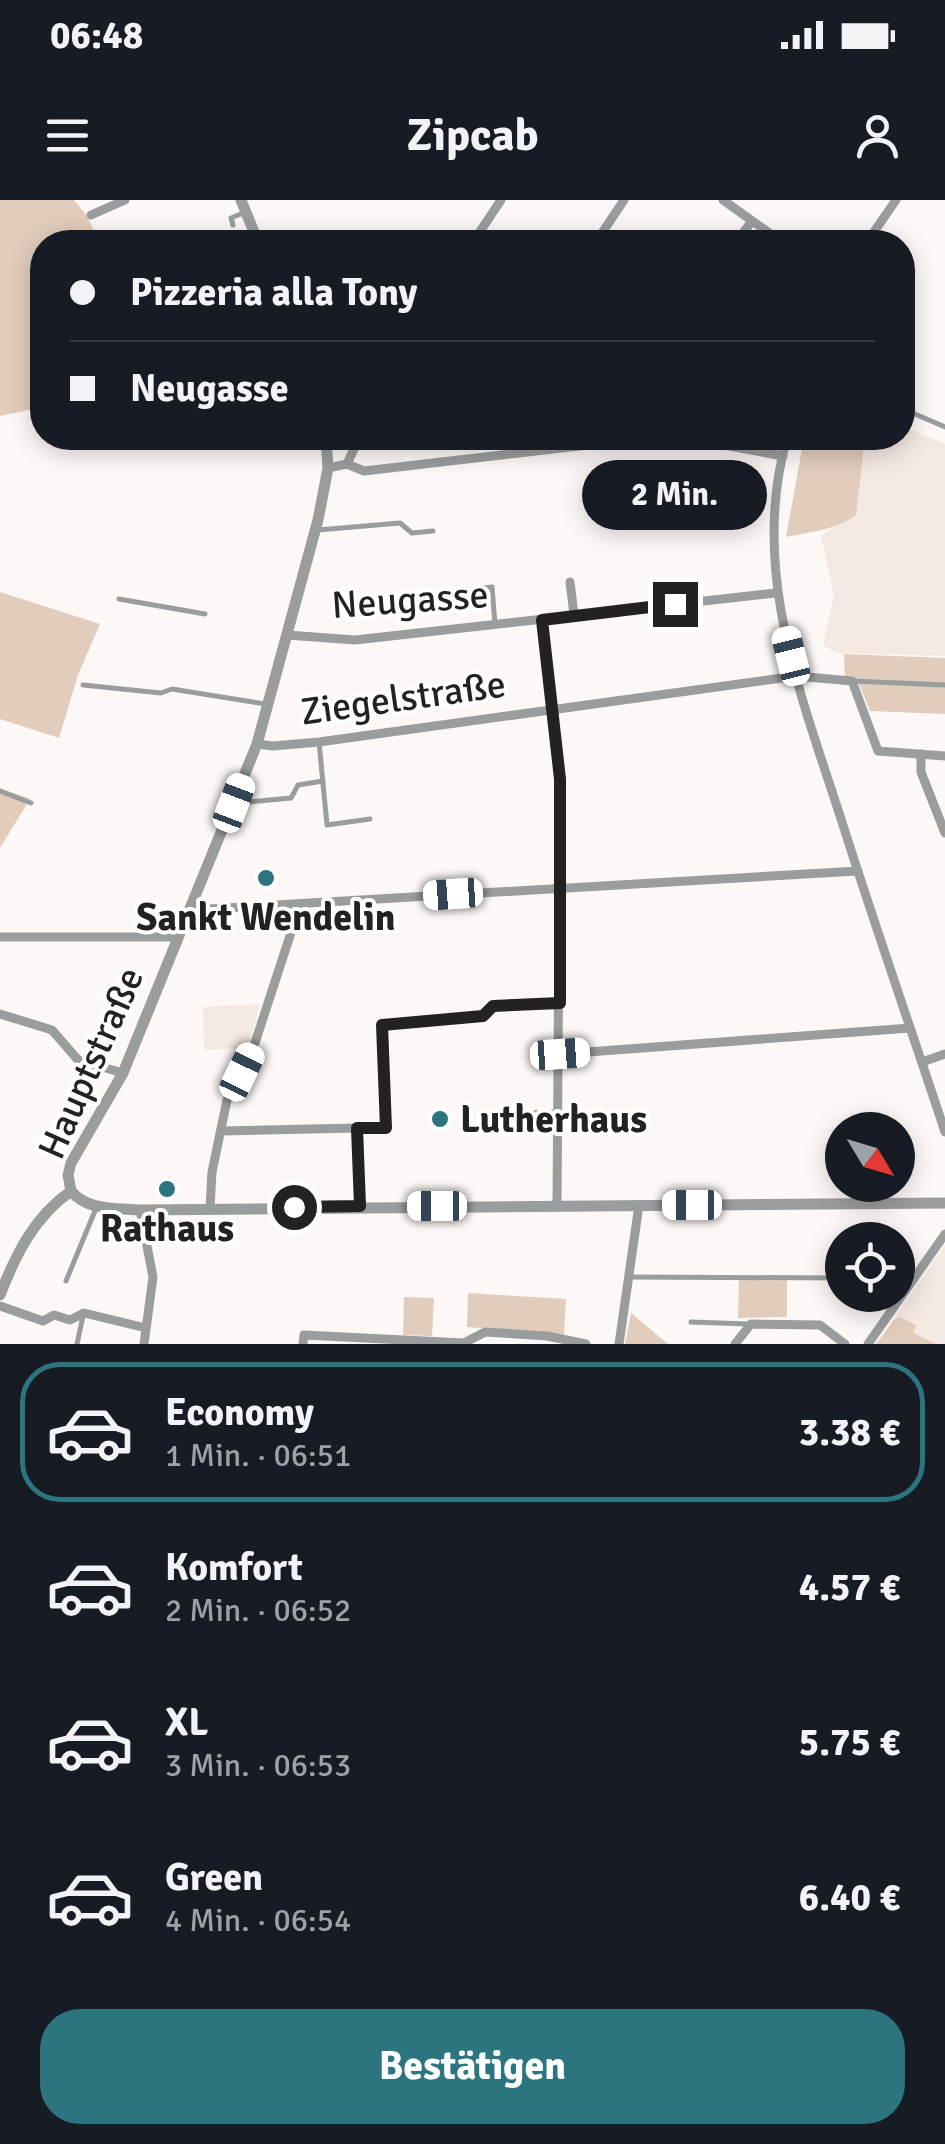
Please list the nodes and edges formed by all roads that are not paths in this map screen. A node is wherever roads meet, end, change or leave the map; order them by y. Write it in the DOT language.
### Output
graph roads {
  1 [pos="125,200"];
  2 [pos="501,200"];
  3 [pos="624,200"];
  4 [pos="723,200"];
  5 [pos="896,200"];
  6 [pos="244,206"];
  7 [pos="91,215"];
  8 [pos="752,221"];
  9 [pos="233,225"];
  10 [pos="253,230"];
  11 [pos="481,230"];
  12 [pos="604,230"];
  13 [pos="745,230"];
  14 [pos="765,230"];
  15 [pos="875,230"];
  16 [pos="916,414"];
  17 [pos="945,427"];
  18 [pos="327,450"];
  19 [pos="353,450"];
  20 [pos="536,450"];
  21 [pos="751,450"];
  22 [pos="784,450"];
  23 [pos="783,456"];
  24 [pos="346,464"];
  25 [pos="328,468"];
  26 [pos="316,530"];
  27 [pos="433,531"];
  28 [pos="570,582"];
  29 [pos="474,589"];
  30 [pos="776,592"];
  31 [pos="119,600"];
  32 [pos="206,614"];
  33 [pos="574,615"];
  34 [pos="542,620"];
  35 [pos="495,625"];
  36 [pos="287,635"];
  37 [pos="796,676"];
  38 [pos="852,681"];
  39 [pos="83,685"];
  40 [pos="945,686"];
  41 [pos="268,705"];
  42 [pos="553,708"];
  43 [pos="319,742"];
  44 [pos="256,744"];
  45 [pos="921,754"];
  46 [pos="945,756"];
  47 [pos="322,781"];
  48 [pos="0,792"];
  49 [pos="31,803"];
  50 [pos="234,803"];
  51 [pos="370,819"];
  52 [pos="945,833"];
  53 [pos="858,871"];
  54 [pos="561,886"];
  55 [pos="300,906"];
  56 [pos="190,910"];
  57 [pos="179,936"];
  58 [pos="0,938"];
  59 [pos="560,1003"];
  60 [pos="0,1014"];
  61 [pos="910,1028"];
  62 [pos="560,1054"];
  63 [pos="945,1054"];
  64 [pos="922,1062"];
  65 [pos="123,1073"];
  66 [pos="559,1112"];
  67 [pos="520,1113"];
  68 [pos="357,1128"];
  69 [pos="222,1131"];
  70 [pos="945,1132"];
  71 [pos="71,1192"];
  72 [pos="945,1203"];
  73 [pos="639,1205"];
  74 [pos="97,1206"];
  75 [pos="360,1206"];
  76 [pos="557,1206"];
  77 [pos="210,1208"];
  78 [pos="140,1210"];
  79 [pos="945,1234"];
  80 [pos="915,1275"];
  81 [pos="626,1277"];
  82 [pos="825,1278"];
  83 [pos="66,1281"];
  84 [pos="2,1286"];
  85 [pos="0,1306"];
  86 [pos="890,1312"];
  87 [pos="84,1314"];
  88 [pos="691,1322"];
  89 [pos="751,1324"];
  90 [pos="146,1328"];
  91 [pos="76,1344"];
  92 [pos="144,1344"];
  93 [pos="302,1344"];
  94 [pos="586,1344"];
  95 [pos="619,1344"];
  96 [pos="735,1344"];
  97 [pos="845,1344"];
  98 [pos="868,1344"];
  1 -- 7 [label="street"];
  2 -- 11 [label="street"];
  3 -- 12 [label="street"];
  4 -- 8 [label="street"];
  5 -- 15 [label="street"];
  6 -- 9 [label="lane"];
  6 -- 10 [label="street"];
  8 -- 13 [label="street"];
  8 -- 14 [label="street"];
  16 -- 17 [label="lane"];
  18 -- 25 [label="street, Hauptstraße"];
  19 -- 24 [label="street"];
  20 -- 24 [label="street"];
  21 -- 23 [label="street"];
  22 -- 23 [label="street"];
  23 -- 30 [label="street"];
  24 -- 25 [label="street"];
  25 -- 26 [label="street, Hauptstraße"];
  26 -- 27 [label="lane"];
  26 -- 36 [label="street, Hauptstraße"];
  28 -- 33 [label="street"];
  29 -- 35 [label="lane"];
  30 -- 33 [label="street, Neugasse"];
  30 -- 37 [label="street"];
  31 -- 32 [label="lane"];
  33 -- 34 [label="street, Neugasse"];
  34 -- 35 [label="street, Neugasse"];
  34 -- 42 [label="lane"];
  35 -- 36 [label="street, Neugasse"];
  36 -- 41 [label="street, Hauptstraße"];
  37 -- 38 [label="street, Ziegelstraße"];
  37 -- 42 [label="street, Ziegelstraße"];
  37 -- 53 [label="street"];
  38 -- 40 [label="lane"];
  38 -- 45 [label="street"];
  39 -- 41 [label="lane"];
  41 -- 44 [label="street, Hauptstraße"];
  42 -- 43 [label="street, Ziegelstraße"];
  42 -- 54 [label="street"];
  43 -- 44 [label="street, Ziegelstraße"];
  43 -- 47 [label="lane"];
  44 -- 50 [label="street, Hauptstraße"];
  45 -- 46 [label="street"];
  45 -- 52 [label="street"];
  47 -- 50 [label="lane"];
  47 -- 51 [label="lane"];
  48 -- 49 [label="lane"];
  50 -- 56 [label="street, Hauptstraße"];
  53 -- 54 [label="street"];
  53 -- 61 [label="street"];
  54 -- 55 [label="street"];
  54 -- 59 [label="street"];
  55 -- 56 [label="street"];
  55 -- 69 [label="street"];
  56 -- 57 [label="street, Hauptstraße"];
  57 -- 58 [label="street"];
  57 -- 65 [label="street, Hauptstraße"];
  59 -- 62 [label="street"];
  59 -- 68 [label="street"];
  60 -- 65 [label="street"];
  61 -- 62 [label="street"];
  61 -- 64 [label="street"];
  62 -- 66 [label="street"];
  63 -- 64 [label="street"];
  64 -- 70 [label="street"];
  65 -- 71 [label="street, Hauptstraße"];
  66 -- 67 [label="lane"];
  66 -- 76 [label="street"];
  68 -- 69 [label="street"];
  68 -- 75 [label="street"];
  69 -- 77 [label="street"];
  71 -- 74 [label="street"];
  71 -- 84 [label="street, Hauptstraße"];
  72 -- 73 [label="street"];
  73 -- 76 [label="street"];
  73 -- 81 [label="street"];
  74 -- 78 [label="street"];
  74 -- 83 [label="lane"];
  75 -- 76 [label="street"];
  75 -- 77 [label="street"];
  77 -- 78 [label="street"];
  78 -- 90 [label="street"];
  79 -- 80 [label="street"];
  81 -- 82 [label="lane"];
  81 -- 95 [label="street"];
  85 -- 87 [label="street"];
  86 -- 98 [label="street"];
  87 -- 90 [label="street"];
  87 -- 91 [label="lane"];
  88 -- 89 [label="lane"];
  89 -- 96 [label="street"];
  89 -- 97 [label="street"];
  90 -- 92 [label="street"];
  93 -- 94 [label="street"];
}
